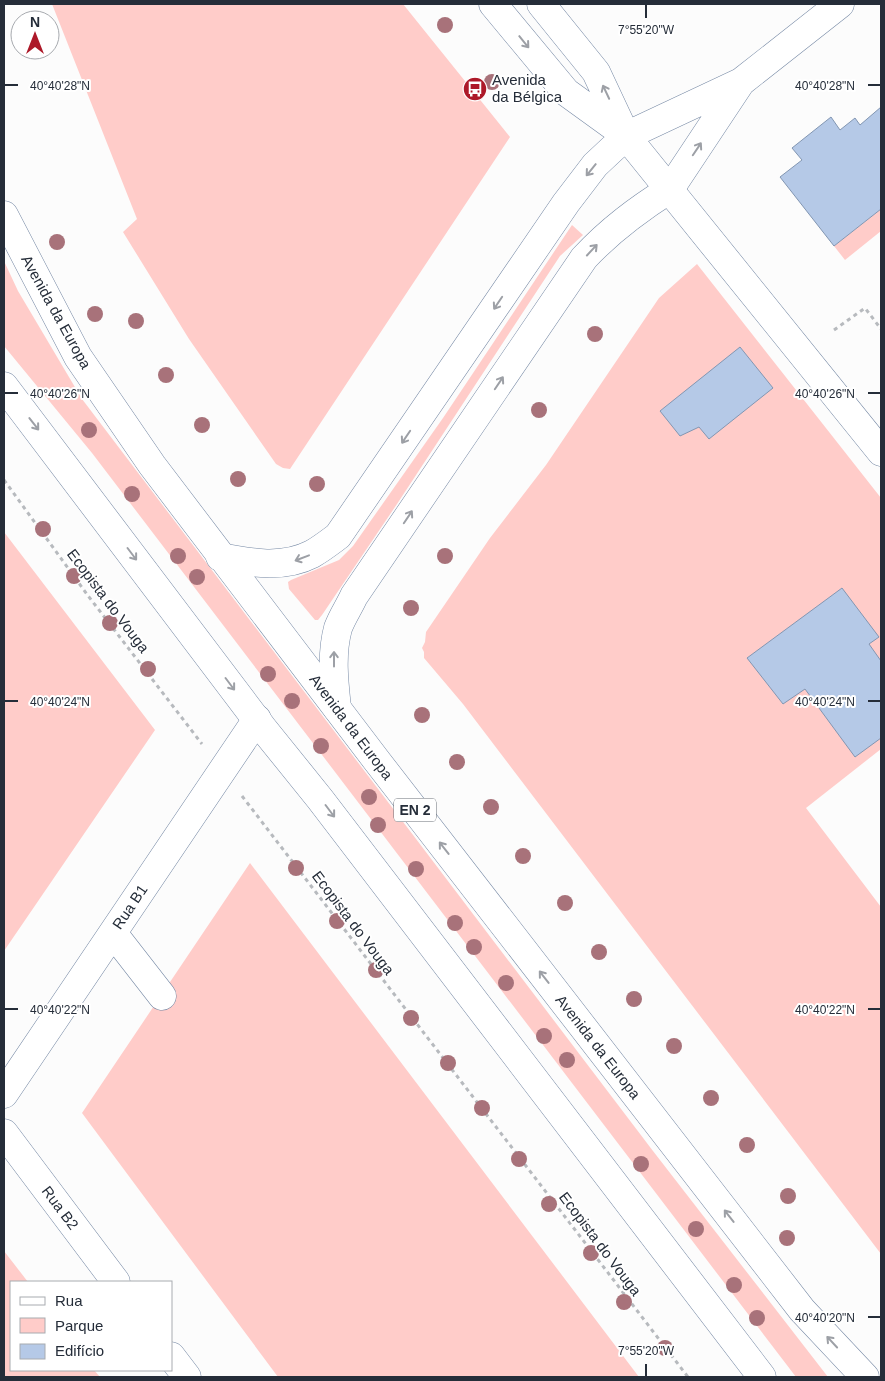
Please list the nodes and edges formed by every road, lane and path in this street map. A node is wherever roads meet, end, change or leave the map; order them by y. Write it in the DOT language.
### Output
graph roads {
  1 [pos="493,4"];
  2 [pos="541,4"];
  3 [pos="840,4"];
  4 [pos="741,82"];
  5 [pos="626,136"];
  6 [pos="670,189"];
  7 [pos="4,215"];
  8 [pos="881,329"];
  9 [pos="834,330"];
  10 [pos="4,386"];
  11 [pos="881,452"];
  12 [pos="4,480"];
  13 [pos="220,557"];
  14 [pos="337,708"];
  15 [pos="257,719"];
  16 [pos="222,770"];
  17 [pos="113,933"];
  18 [pos="162,996"];
  19 [pos="4,1094"];
  20 [pos="4,1133"];
  21 [pos="115,1281"];
  22 [pos="172,1357"];
  23 [pos="187,1377"];
  24 [pos="688,1377"];
  25 [pos="762,1377"];
  26 [pos="865,1377"];
  1 -- 5 [label="main road, one-way"];
  5 -- 2 [label="main road, one-way"];
  3 -- 4 [label="main road"];
  4 -- 5 [label="main road"];
  6 -- 4 [label="main road, one-way"];
  5 -- 6 [label="main road"];
  5 -- 13 [label="main road, one-way"];
  6 -- 11 [label="main road"];
  14 -- 6 [label="main road, one-way"];
  7 -- 13 [label="main road, Avenida da Europa / EN 2"];
  8 -- 9 [label="path"];
  10 -- 15 [label="main road, one-way"];
  12 -- 16 [label="path, Ecopista do Vouga"];
  13 -- 14 [label="main road, Avenida da Europa / EN 2"];
  26 -- 14 [label="main road, Avenida da Europa / EN 2, one-way"];
  15 -- 16 [label="main road, Rua B1"];
  15 -- 25 [label="main road, one-way"];
  16 -- 17 [label="main road, Rua B1"];
  16 -- 24 [label="path, Ecopista do Vouga"];
  17 -- 18 [label="main road"];
  17 -- 19 [label="main road, Rua B1"];
  20 -- 21 [label="main road, Rua B2"];
  22 -- 23 [label="main road"];
}
